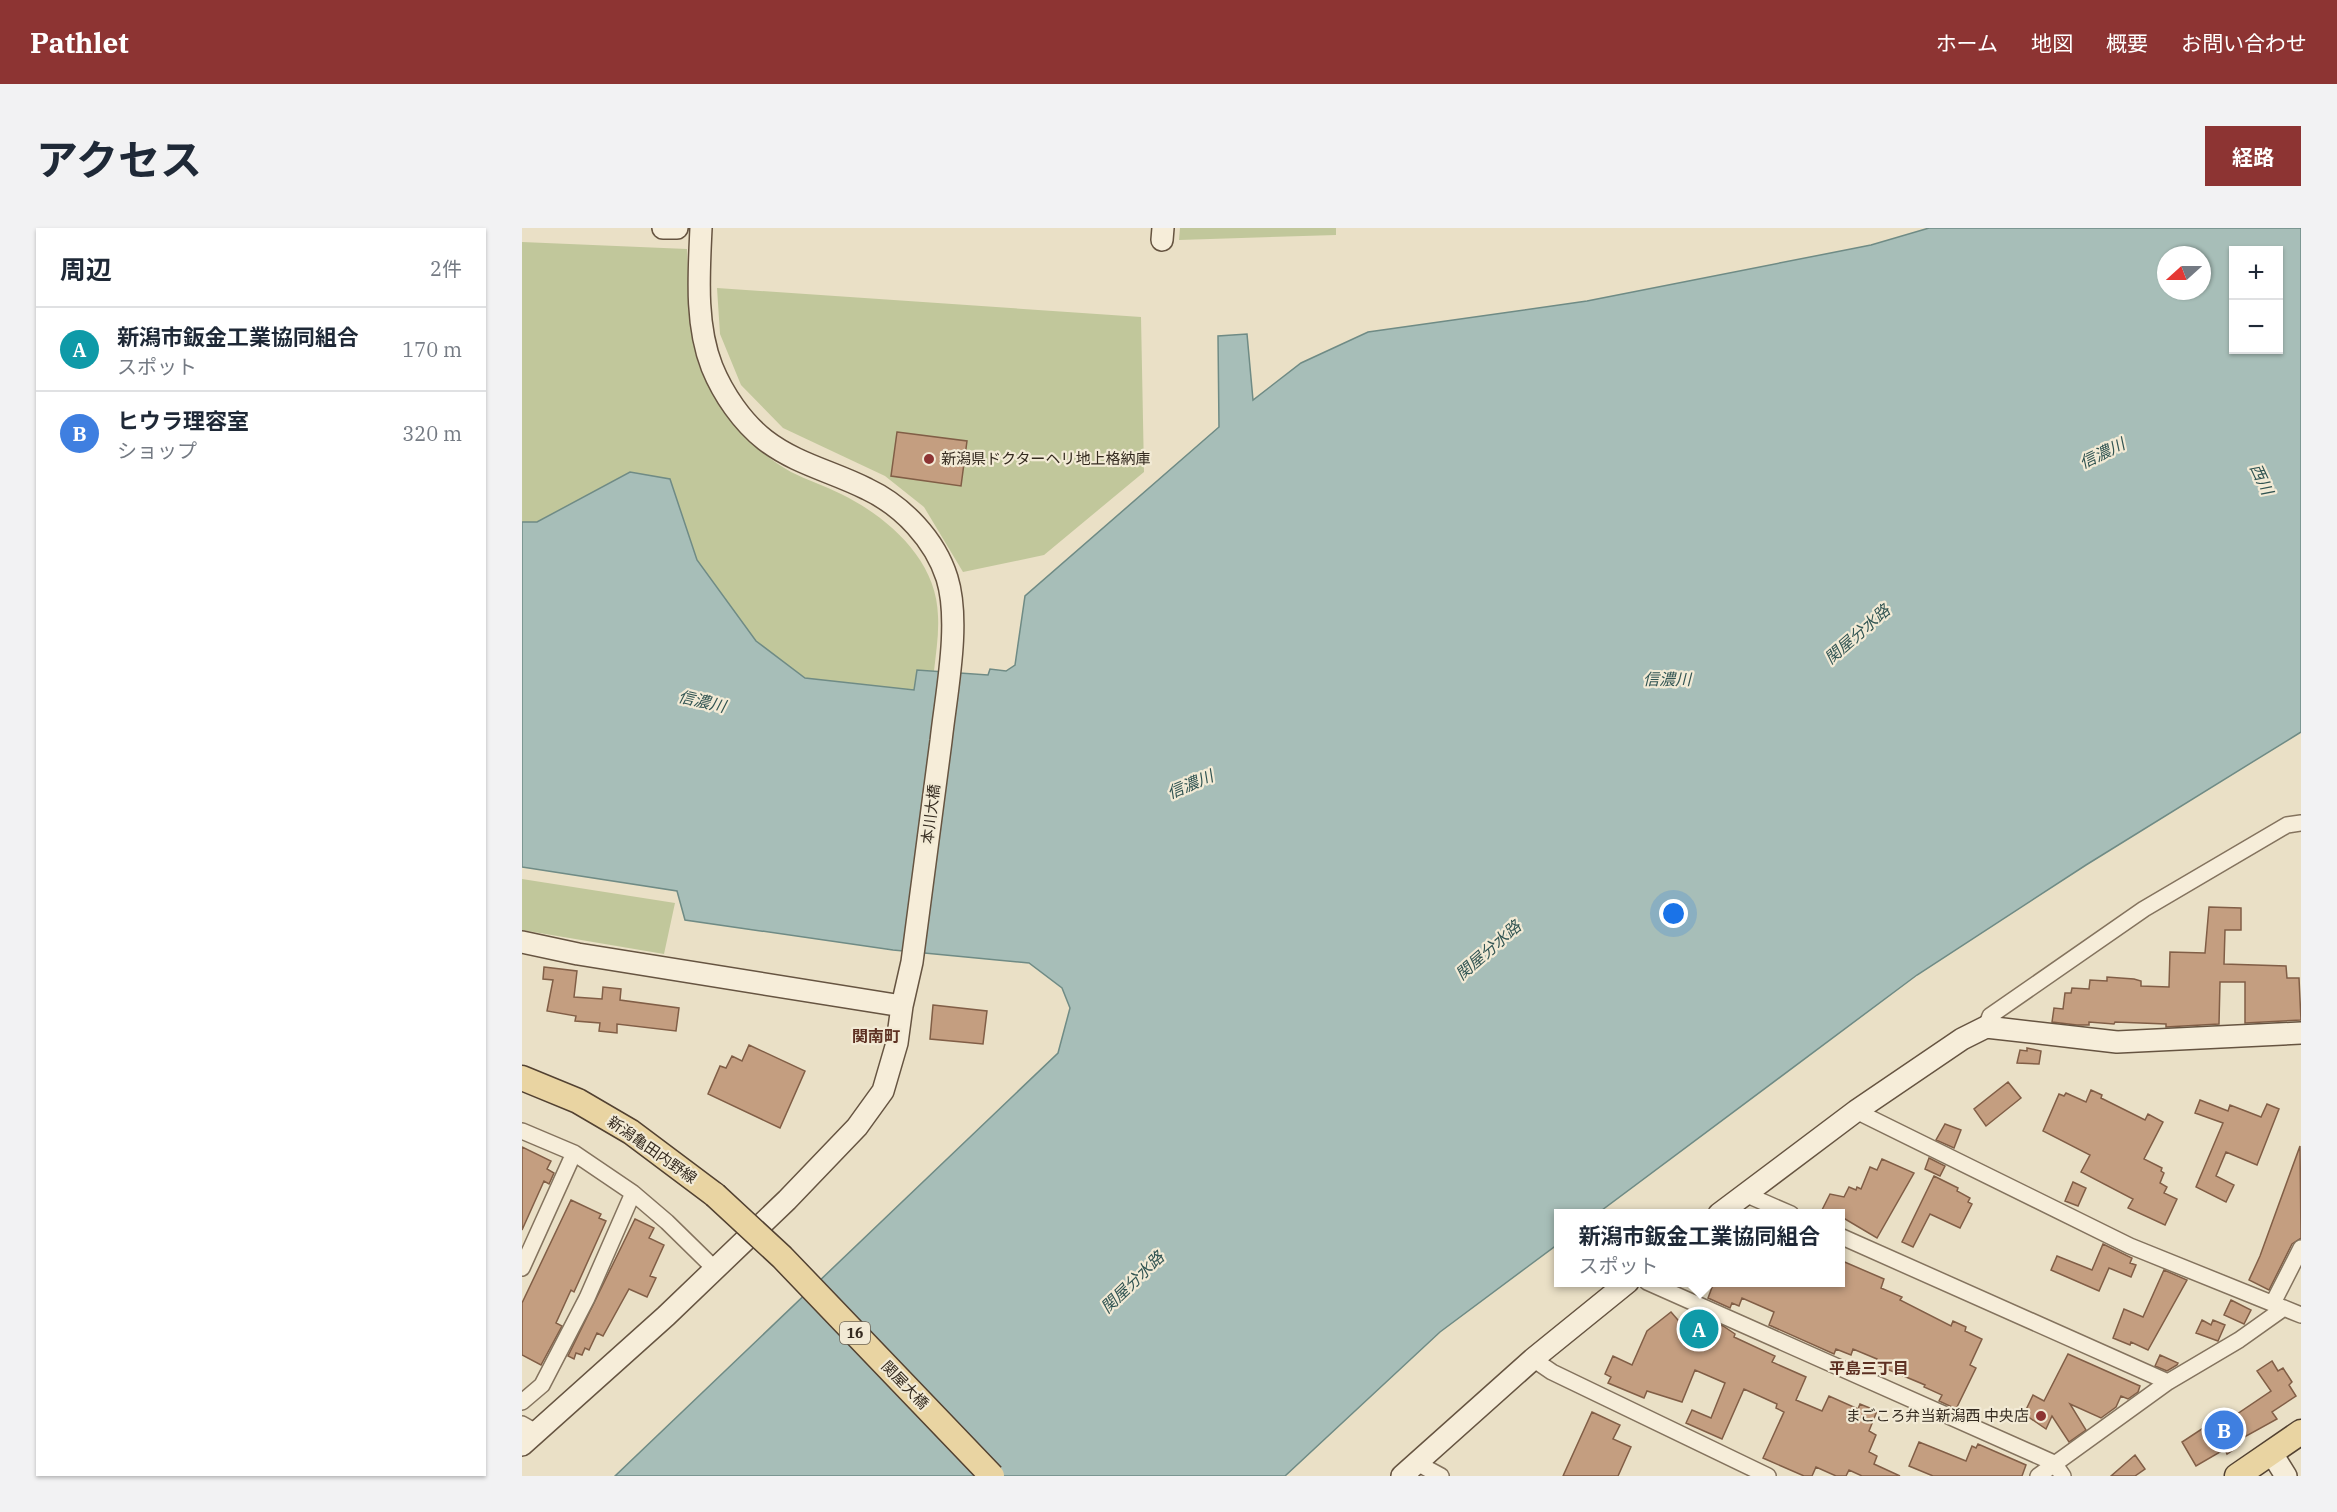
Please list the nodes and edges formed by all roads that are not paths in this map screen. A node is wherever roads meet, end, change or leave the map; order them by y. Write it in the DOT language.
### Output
graph roads {
  1 [pos="663,228"];
  2 [pos="677,228"];
  3 [pos="701,228"];
  4 [pos="2301,823"];
  5 [pos="522,942"];
  6 [pos="902,1006"];
  7 [pos="1986,1027"];
  8 [pos="2301,1033"];
  9 [pos="522,1078"];
  10 [pos="1856,1112"];
  11 [pos="522,1131"];
  12 [pos="573,1153"];
  13 [pos="633,1193"];
  14 [pos="1744,1194"];
  15 [pos="715,1195"];
  16 [pos="1725,1209"];
  17 [pos="1779,1209"];
  18 [pos="1845,1238"];
  19 [pos="2301,1248"];
  20 [pos="522,1268"];
  21 [pos="715,1269"];
  22 [pos="1622,1287"];
  23 [pos="1658,1287"];
  24 [pos="2279,1306"];
  25 [pos="2301,1315"];
  26 [pos="1533,1359"];
  27 [pos="2168,1382"];
  28 [pos="522,1402"];
  29 [pos="2301,1432"];
  30 [pos="526,1434"];
  31 [pos="2271,1452"];
  32 [pos="1409,1469"];
  33 [pos="2059,1470"];
  34 [pos="992,1476"];
  35 [pos="1441,1476"];
  36 [pos="1767,1476"];
  37 [pos="2038,1476"];
  38 [pos="2238,1476"];
  39 [pos="2286,1476"];
  1 -- 2 [label="street"];
  3 -- 6 [label="street, 本川大橋"];
  4 -- 7 [label="street"];
  5 -- 6 [label="street"];
  6 -- 21 [label="street, 本川大橋"];
  7 -- 8 [label="street"];
  7 -- 10 [label="street"];
  9 -- 15 [label="main road, 新潟亀田内野線 / 16"];
  10 -- 14 [label="street"];
  10 -- 24 [label="street"];
  11 -- 12 [label="street"];
  12 -- 13 [label="street"];
  12 -- 20 [label="street"];
  13 -- 21 [label="street"];
  13 -- 28 [label="street"];
  14 -- 16 [label="street"];
  14 -- 17 [label="street"];
  15 -- 34 [label="main road, 関屋大橋 / 16, bridge"];
  18 -- 27 [label="street"];
  19 -- 24 [label="street"];
  21 -- 30 [label="street, 本川大橋"];
  22 -- 26 [label="street"];
  23 -- 33 [label="street"];
  24 -- 25 [label="street"];
  24 -- 27 [label="street"];
  26 -- 32 [label="street"];
  26 -- 36 [label="street"];
  27 -- 33 [label="street"];
  29 -- 31 [label="main road"];
  31 -- 38 [label="main road"];
  31 -- 39 [label="street"];
  32 -- 35 [label="street"];
  33 -- 37 [label="street"];
}
